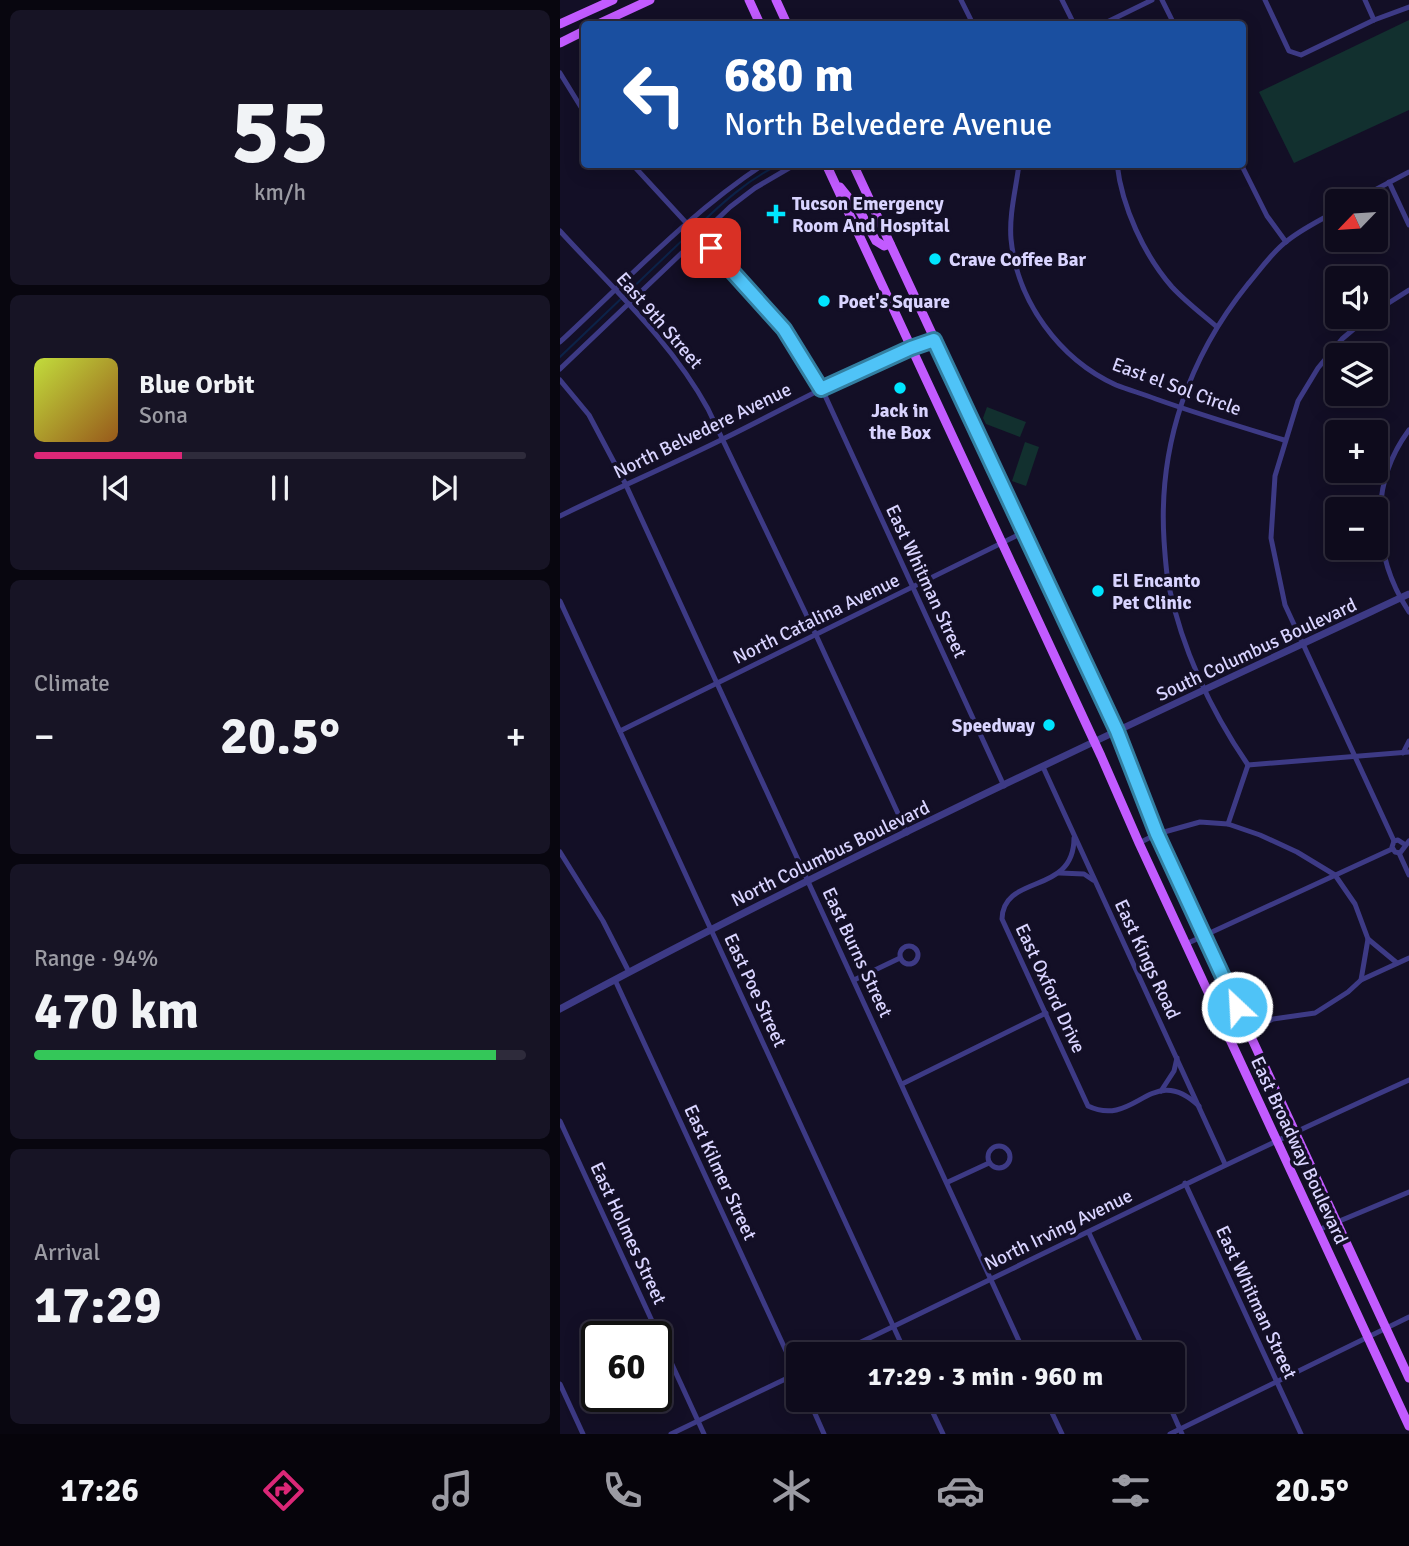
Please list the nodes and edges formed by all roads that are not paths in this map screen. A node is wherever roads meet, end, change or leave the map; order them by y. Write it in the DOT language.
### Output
graph roads {
  1 [pos="613,0"];
  2 [pos="650,0"];
  3 [pos="749,0"];
  4 [pos="776,0"];
  5 [pos="961,0"];
  6 [pos="1062,0"];
  7 [pos="1152,0"];
  8 [pos="1162,0"];
  9 [pos="1265,0"];
  10 [pos="1365,0"];
  11 [pos="1409,7"];
  12 [pos="1374,20"];
  13 [pos="604,21"];
  14 [pos="759,21"];
  15 [pos="786,21"];
  16 [pos="972,21"];
  17 [pos="1072,21"];
  18 [pos="1109,21"];
  19 [pos="1172,21"];
  20 [pos="560,24"];
  21 [pos="581,32"];
  22 [pos="560,43"];
  23 [pos="560,73"];
  24 [pos="581,107"];
  25 [pos="636,168"];
  26 [pos="758,168"];
  27 [pos="789,168"];
  28 [pos="828,168"];
  29 [pos="855,168"];
  30 [pos="1018,168"];
  31 [pos="1118,168"];
  32 [pos="1243,168"];
  33 [pos="1409,172"];
  34 [pos="832,177"];
  35 [pos="1389,182"];
  36 [pos="1376,189"];
  37 [pos="1325,218"];
  38 [pos="688,223"];
  39 [pos="1409,225"];
  40 [pos="560,231"];
  41 [pos="700,236"];
  42 [pos="1286,242"];
  43 [pos="890,244"];
  44 [pos="1409,290"];
  45 [pos="615,291"];
  46 [pos="628,304"];
  47 [pos="1388,304"];
  48 [pos="1217,327"];
  49 [pos="1354,329"];
  50 [pos="934,340"];
  51 [pos="560,342"];
  52 [pos="911,348"];
  53 [pos="560,369"];
  54 [pos="560,380"];
  55 [pos="821,389"];
  56 [pos="1180,407"];
  57 [pos="1409,430"];
  58 [pos="723,439"];
  59 [pos="1284,440"];
  60 [pos="625,483"];
  61 [pos="560,516"];
  62 [pos="1024,532"];
  63 [pos="1002,543"];
  64 [pos="912,588"];
  65 [pos="1409,594"];
  66 [pos="1400,598"];
  67 [pos="560,601"];
  68 [pos="1409,612"];
  69 [pos="817,635"];
  70 [pos="1303,644"];
  71 [pos="719,684"];
  72 [pos="1205,690"];
  73 [pos="620,731"];
  74 [pos="1117,731"];
  75 [pos="1409,741"];
  76 [pos="1095,742"];
  77 [pos="1406,753"];
  78 [pos="1356,758"];
  79 [pos="1248,765"];
  80 [pos="1043,767"];
  81 [pos="1004,786"];
  82 [pos="1228,824"];
  83 [pos="907,833"];
  84 [pos="1157,834"];
  85 [pos="1074,838"];
  86 [pos="1394,841"];
  87 [pos="1139,843"];
  88 [pos="1407,843"];
  89 [pos="1392,849"];
  90 [pos="560,852"];
  91 [pos="1399,853"];
  92 [pos="1060,873"];
  93 [pos="1335,874"];
  94 [pos="1409,875"];
  95 [pos="1093,880"];
  96 [pos="808,881"];
  97 [pos="710,928"];
  98 [pos="1205,936"];
  99 [pos="1367,939"];
  100 [pos="1186,944"];
  101 [pos="900,958"];
  102 [pos="1409,958"];
  103 [pos="1397,963"];
  104 [pos="629,972"];
  105 [pos="615,980"];
  106 [pos="854,980"];
  107 [pos="1361,981"];
  108 [pos="560,1009"];
  109 [pos="1046,1013"];
  110 [pos="1248,1031"];
  111 [pos="1230,1039"];
  112 [pos="1177,1058"];
  113 [pos="1409,1080"];
  114 [pos="902,1084"];
  115 [pos="1161,1091"];
  116 [pos="1199,1106"];
  117 [pos="560,1121"];
  118 [pos="1295,1131"];
  119 [pos="1276,1140"];
  120 [pos="989,1163"];
  121 [pos="1225,1164"];
  122 [pos="948,1182"];
  123 [pos="1185,1184"];
  124 [pos="1409,1192"];
  125 [pos="1336,1221"];
  126 [pos="1318,1230"];
  127 [pos="1088,1233"];
  128 [pos="992,1280"];
  129 [pos="1409,1317"];
  130 [pos="893,1327"];
  131 [pos="1385,1328"];
  132 [pos="1368,1337"];
  133 [pos="861,1342"];
  134 [pos="900,1342"];
  135 [pos="1020,1342"];
  136 [pos="1140,1342"];
  137 [pos="786,1350"];
  138 [pos="1409,1378"];
  139 [pos="786,1379"];
  140 [pos="1276,1382"];
  141 [pos="560,1384"];
  142 [pos="814,1412"];
  143 [pos="933,1412"];
  144 [pos="1052,1412"];
  145 [pos="1172,1412"];
  146 [pos="698,1421"];
  147 [pos="1409,1426"];
  148 [pos="1181,1432"];
  149 [pos="583,1434"];
  150 [pos="671,1434"];
  151 [pos="704,1434"];
  152 [pos="824,1434"];
  153 [pos="943,1434"];
  154 [pos="1062,1434"];
  155 [pos="1170,1434"];
  156 [pos="1301,1434"];
  1 -- 20 [label="main road"];
  2 -- 13 [label="main road"];
  3 -- 14 [label="main road"];
  4 -- 15 [label="main road"];
  5 -- 16 [label="street"];
  6 -- 17 [label="street"];
  7 -- 18 [label="street"];
  8 -- 19 [label="street"];
  9 -- 12 [label="street"];
  10 -- 12 [label="street"];
  11 -- 12 [label="street"];
  21 -- 22 [label="main road"];
  23 -- 24 [label="street"];
  25 -- 38 [label="street, East Whitman Street"];
  26 -- 38 [label="street"];
  27 -- 41 [label="street"];
  28 -- 34 [label="main road, East Broadway Boulevard"];
  29 -- 43 [label="main road, East Broadway Boulevard"];
  30 -- 56 [label="street, East el Sol Circle"];
  31 -- 48 [label="street"];
  32 -- 42 [label="street"];
  33 -- 35 [label="street"];
  34 -- 43 [label="main road"];
  34 -- 52 [label="main road, East Broadway Boulevard"];
  35 -- 36 [label="street"];
  35 -- 39 [label="street"];
  37 -- 42 [label="street"];
  38 -- 41 [label="street, East Whitman Street"];
  38 -- 45 [label="street"];
  40 -- 45 [label="street, East 9th Street"];
  41 -- 46 [label="street"];
  41 -- 55 [label="street, East Whitman Street"];
  42 -- 48 [label="street"];
  43 -- 50 [label="main road, East Broadway Boulevard"];
  44 -- 47 [label="street"];
  45 -- 46 [label="street, East 9th Street"];
  45 -- 51 [label="street"];
  46 -- 53 [label="street"];
  46 -- 58 [label="street, East 9th Street"];
  48 -- 56 [label="street"];
  49 -- 59 [label="street"];
  50 -- 52 [label="street, North Belvedere Avenue"];
  50 -- 62 [label="main road, East Broadway Boulevard"];
  52 -- 55 [label="street, North Belvedere Avenue"];
  52 -- 63 [label="main road, East Broadway Boulevard"];
  54 -- 60 [label="street, East Burns Street"];
  55 -- 58 [label="street, North Belvedere Avenue"];
  55 -- 64 [label="street, East Whitman Street"];
  56 -- 59 [label="street, East el Sol Circle"];
  56 -- 72 [label="street"];
  57 -- 66 [label="street"];
  58 -- 60 [label="street, North Belvedere Avenue"];
  58 -- 69 [label="street, East 9th Street"];
  59 -- 70 [label="street"];
  60 -- 61 [label="street, North Belvedere Avenue"];
  60 -- 71 [label="street, East Burns Street"];
  62 -- 63 [label="street, North Catalina Avenue"];
  62 -- 74 [label="main road, East Broadway Boulevard"];
  63 -- 64 [label="street, North Catalina Avenue"];
  63 -- 76 [label="main road, East Broadway Boulevard"];
  64 -- 69 [label="street, North Catalina Avenue"];
  64 -- 81 [label="street, East Whitman Street"];
  65 -- 66 [label="street, South Columbus Boulevard"];
  66 -- 68 [label="street"];
  66 -- 70 [label="street, South Columbus Boulevard"];
  67 -- 73 [label="street, East Poe Street"];
  69 -- 71 [label="street, North Catalina Avenue"];
  69 -- 83 [label="street, East 9th Street"];
  70 -- 72 [label="street, South Columbus Boulevard"];
  70 -- 78 [label="street"];
  71 -- 73 [label="street, North Catalina Avenue"];
  71 -- 96 [label="street, East Burns Street"];
  72 -- 74 [label="street, South Columbus Boulevard"];
  72 -- 79 [label="street"];
  73 -- 97 [label="street, East Poe Street"];
  74 -- 76 [label="street, North Columbus Boulevard"];
  74 -- 84 [label="main road, East Broadway Boulevard"];
  75 -- 77 [label="street"];
  76 -- 80 [label="street, North Columbus Boulevard"];
  76 -- 87 [label="main road, East Broadway Boulevard"];
  77 -- 78 [label="street"];
  78 -- 79 [label="street"];
  78 -- 86 [label="street"];
  79 -- 82 [label="street"];
  80 -- 81 [label="street, North Columbus Boulevard"];
  80 -- 85 [label="street, East Kings Road"];
  81 -- 83 [label="street, North Columbus Boulevard"];
  82 -- 84 [label="street"];
  82 -- 93 [label="street"];
  83 -- 96 [label="street, North Columbus Boulevard"];
  84 -- 87 [label="street"];
  84 -- 98 [label="main road, East Broadway Boulevard"];
  85 -- 92 [label="street"];
  85 -- 95 [label="street, East Kings Road"];
  86 -- 88 [label="street"];
  86 -- 89 [label="street"];
  87 -- 100 [label="main road, East Broadway Boulevard"];
  88 -- 91 [label="street"];
  89 -- 91 [label="street"];
  89 -- 93 [label="street"];
  90 -- 104 [label="street"];
  91 -- 94 [label="street"];
  92 -- 95 [label="street"];
  92 -- 109 [label="street, East Oxford Drive"];
  93 -- 98 [label="street"];
  93 -- 99 [label="street"];
  95 -- 112 [label="street, East Kings Road"];
  96 -- 97 [label="street, North Columbus Boulevard"];
  96 -- 106 [label="street, East Burns Street"];
  97 -- 104 [label="street, North Columbus Boulevard"];
  97 -- 130 [label="street, East Poe Street"];
  98 -- 100 [label="street"];
  98 -- 110 [label="main road, East Broadway Boulevard"];
  99 -- 103 [label="street"];
  99 -- 107 [label="street"];
  100 -- 111 [label="main road, East Broadway Boulevard"];
  101 -- 106 [label="street"];
  102 -- 103 [label="street"];
  103 -- 107 [label="street"];
  104 -- 105 [label="street, North Columbus Boulevard"];
  105 -- 108 [label="street, North Columbus Boulevard"];
  105 -- 137 [label="street, East Kilmer Street"];
  106 -- 114 [label="street, East Burns Street"];
  107 -- 110 [label="street"];
  109 -- 114 [label="street"];
  109 -- 115 [label="street, East Oxford Drive"];
  110 -- 111 [label="street"];
  110 -- 118 [label="main road, East Broadway Boulevard"];
  111 -- 119 [label="main road, East Broadway Boulevard"];
  112 -- 115 [label="street"];
  112 -- 116 [label="street, East Kings Road"];
  113 -- 118 [label="street, North Irving Avenue"];
  114 -- 122 [label="street, East Burns Street"];
  115 -- 116 [label="street"];
  116 -- 121 [label="street, East Kings Road"];
  117 -- 146 [label="street, East Holmes Street"];
  118 -- 119 [label="street, North Irving Avenue"];
  118 -- 125 [label="main road, East Broadway Boulevard"];
  119 -- 121 [label="street, North Irving Avenue"];
  119 -- 126 [label="main road, East Broadway Boulevard"];
  120 -- 120 [label="street"];
  120 -- 122 [label="street"];
  121 -- 123 [label="street, North Irving Avenue"];
  122 -- 128 [label="street, East Burns Street"];
  123 -- 127 [label="street, North Irving Avenue"];
  123 -- 140 [label="street, East Whitman Street"];
  124 -- 125 [label="street"];
  125 -- 126 [label="street"];
  125 -- 131 [label="main road, East Broadway Boulevard"];
  126 -- 132 [label="main road, East Broadway Boulevard"];
  127 -- 128 [label="street, North Irving Avenue"];
  127 -- 136 [label="street"];
  128 -- 130 [label="street, North Irving Avenue"];
  128 -- 135 [label="street, East Burns Street"];
  129 -- 131 [label="street"];
  130 -- 133 [label="street, North Irving Avenue"];
  130 -- 134 [label="street, East Poe Street"];
  131 -- 132 [label="street"];
  131 -- 138 [label="main road, East Broadway Boulevard"];
  132 -- 140 [label="street"];
  132 -- 147 [label="main road, East Broadway Boulevard"];
  139 -- 146 [label="street"];
  140 -- 148 [label="street"];
  140 -- 156 [label="street, East Whitman Street"];
  141 -- 149 [label="street"];
  142 -- 152 [label="street"];
  143 -- 153 [label="street"];
  144 -- 154 [label="street"];
  145 -- 148 [label="street"];
  146 -- 150 [label="street"];
  146 -- 151 [label="street, East Holmes Street"];
  148 -- 155 [label="street"];
}
